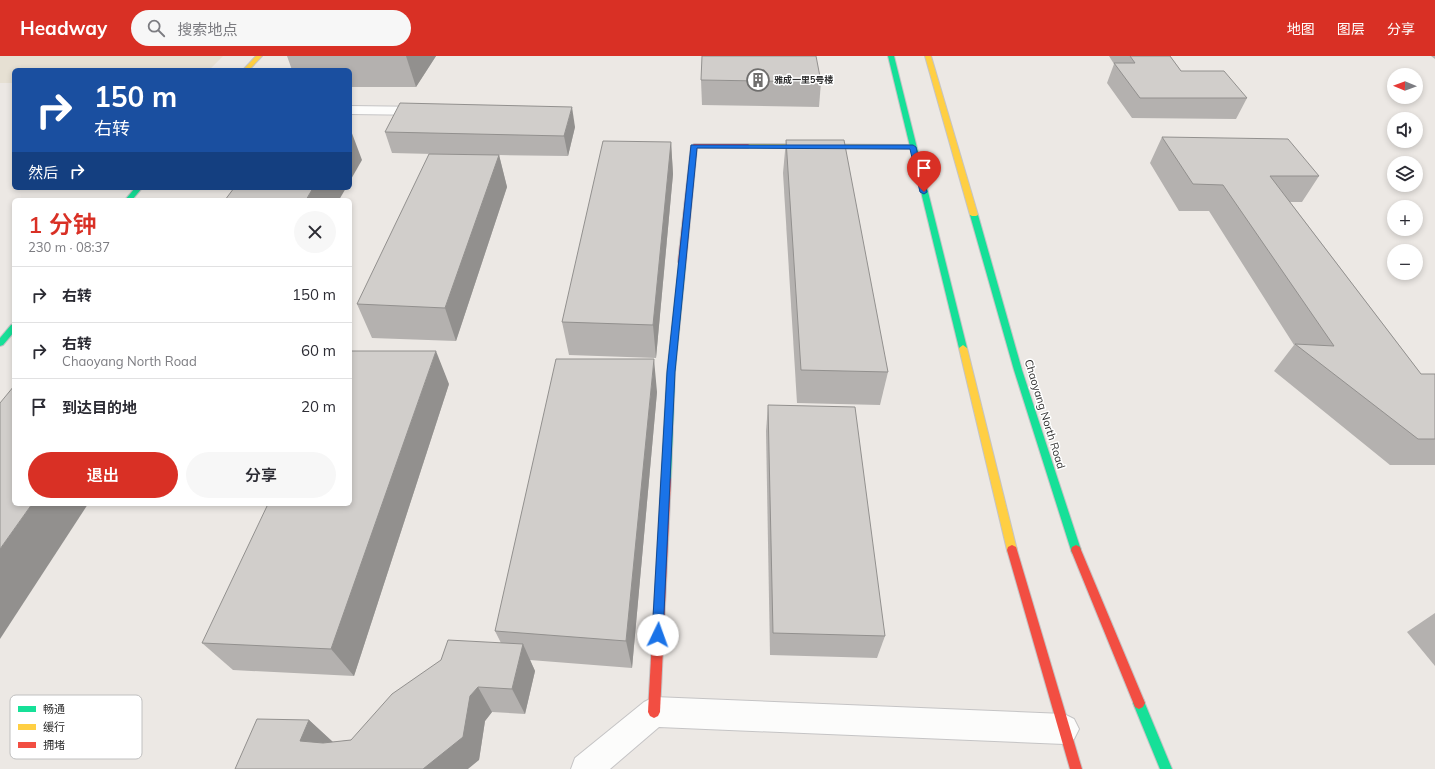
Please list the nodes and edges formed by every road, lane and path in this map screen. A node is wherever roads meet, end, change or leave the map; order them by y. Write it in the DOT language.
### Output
graph roads {
  1 [pos="259,56"];
  2 [pos="890,56"];
  3 [pos="928,56"];
  4 [pos="248,68"];
  5 [pos="352,110"];
  6 [pos="426,111"];
  7 [pos="913,147"];
  8 [pos="138,190"];
  9 [pos="130,198"];
  10 [pos="12,329"];
  11 [pos="0,343"];
  12 [pos="654,712"];
  13 [pos="1064,729"];
  14 [pos="586,769"];
  15 [pos="1076,769"];
  16 [pos="1166,769"];
  1 -- 4 [label="main road"];
  2 -- 7 [label="main road"];
  3 -- 16 [label="main road, Chaoyang North Road"];
  5 -- 6 [label="street"];
  7 -- 12 [label="main road"];
  7 -- 13 [label="main road"];
  8 -- 9 [label="main road"];
  10 -- 11 [label="main road"];
  12 -- 13 [label="street"];
  12 -- 14 [label="street"];
  13 -- 15 [label="main road"];
}
